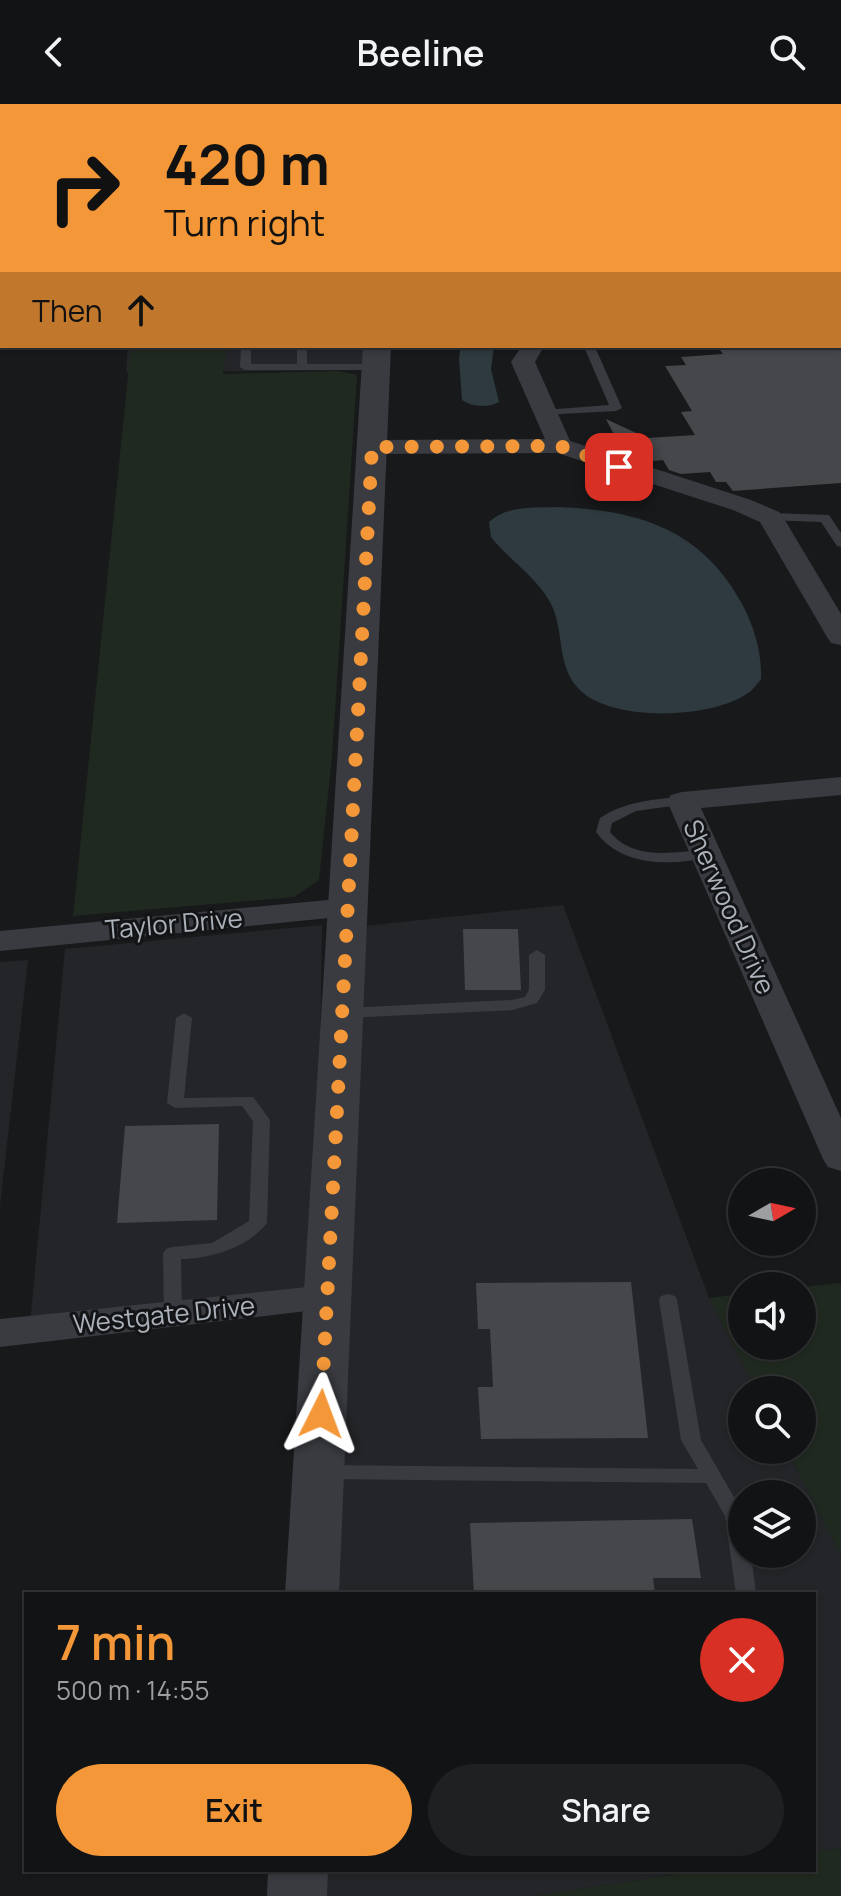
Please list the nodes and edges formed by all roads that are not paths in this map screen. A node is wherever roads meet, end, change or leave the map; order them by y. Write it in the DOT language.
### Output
graph roads {
  1 [pos="246,348"];
  2 [pos="302,348"];
  3 [pos="532,348"];
  4 [pos="590,348"];
  5 [pos="376,357"];
  6 [pos="302,367"];
  7 [pos="552,427"];
  8 [pos="372,436"];
  9 [pos="770,517"];
  10 [pos="841,543"];
  11 [pos="841,637"];
  12 [pos="841,786"];
  13 [pos="682,801"];
  14 [pos="705,854"];
  15 [pos="348,908"];
  16 [pos="0,941"];
  17 [pos="537,955"];
  18 [pos="342,1013"];
  19 [pos="184,1018"];
  20 [pos="841,1159"];
  21 [pos="327,1298"];
  22 [pos="668,1300"];
  23 [pos="173,1314"];
  24 [pos="0,1333"];
  25 [pos="318,1472"];
  26 [pos="712,1476"];
  27 [pos="312,1592"];
  28 [pos="746,1592"];
  29 [pos="298,1872"];
  30 [pos="297,1896"];
  1 -- 6 [label="lane"];
  2 -- 6 [label="lane"];
  3 -- 7 [label="street"];
  4 -- 7 [label="lane"];
  5 -- 6 [label="lane"];
  5 -- 8 [label="street"];
  7 -- 8 [label="street"];
  7 -- 9 [label="street"];
  8 -- 15 [label="street"];
  9 -- 10 [label="lane"];
  9 -- 11 [label="street"];
  12 -- 13 [label="street, Sherwood Drive"];
  13 -- 14 [label="street, Sherwood Drive"];
  13 -- 14 [label="lane"];
  14 -- 20 [label="street, Sherwood Drive"];
  15 -- 16 [label="street, Taylor Drive"];
  15 -- 18 [label="street"];
  17 -- 18 [label="lane"];
  18 -- 21 [label="street"];
  19 -- 23 [label="lane"];
  21 -- 23 [label="street, Westgate Drive"];
  21 -- 25 [label="street"];
  22 -- 26 [label="lane"];
  23 -- 24 [label="street, Westgate Drive"];
  25 -- 26 [label="lane"];
  25 -- 27 [label="street"];
  26 -- 28 [label="lane"];
  29 -- 30 [label="street"];
}
